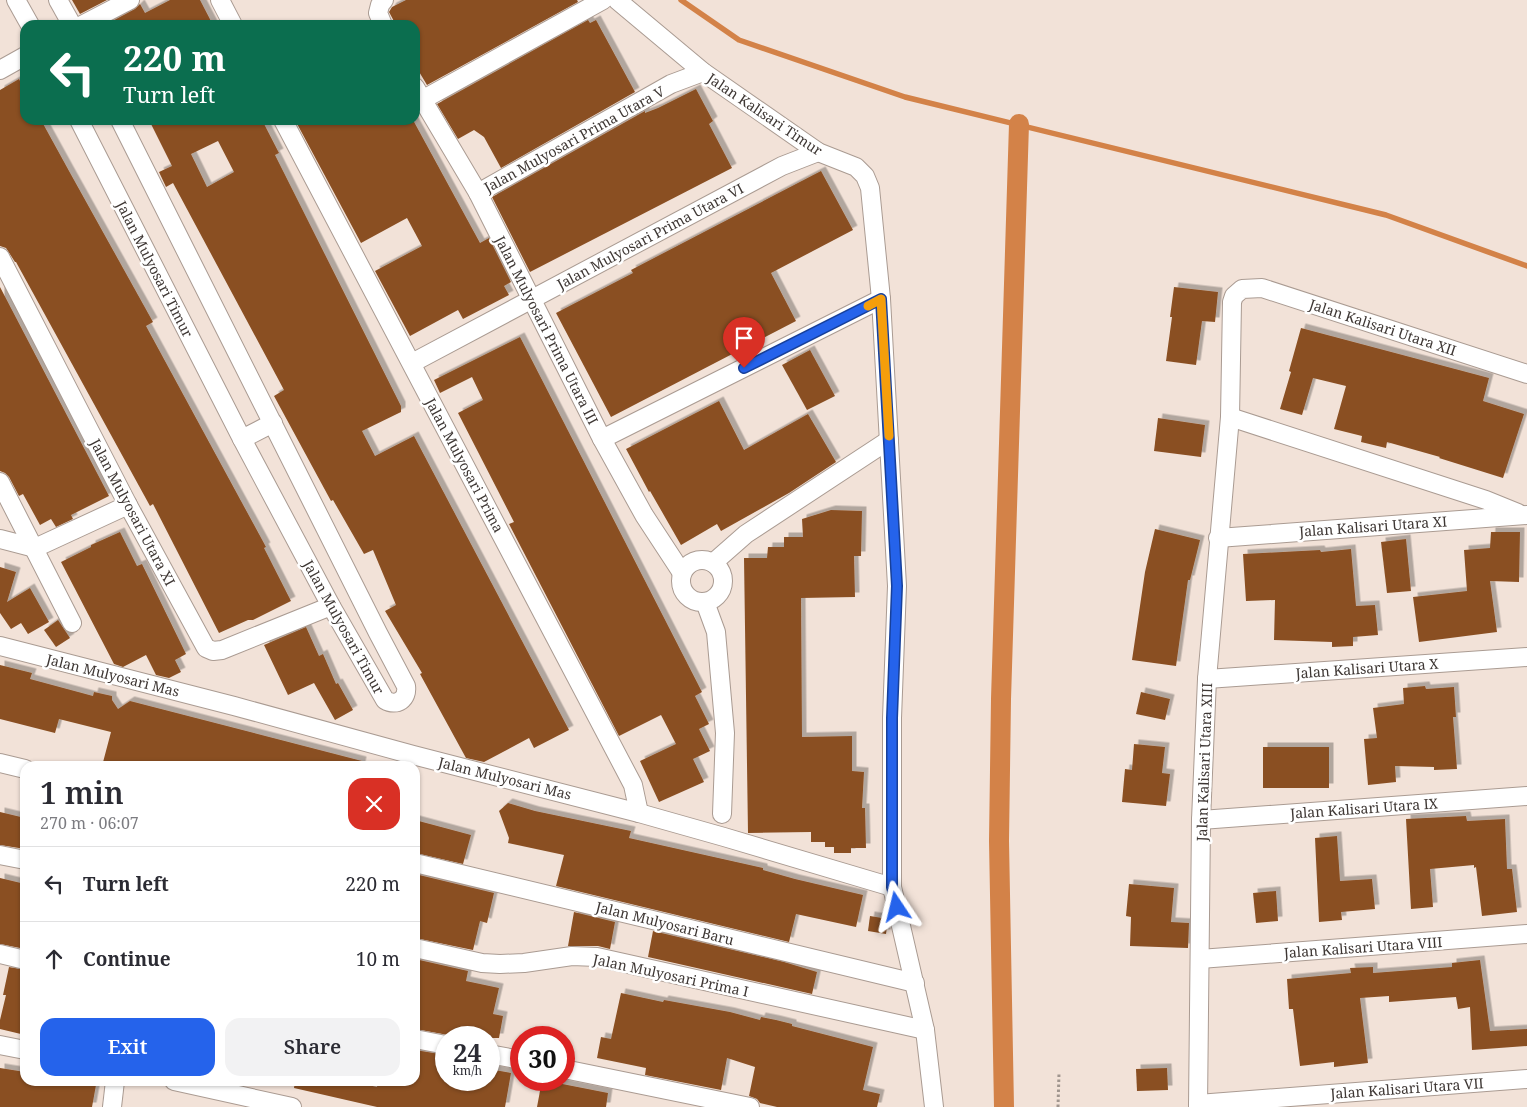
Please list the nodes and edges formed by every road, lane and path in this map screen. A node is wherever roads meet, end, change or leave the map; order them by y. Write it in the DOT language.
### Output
graph roads {
  1 [pos="16,0"];
  2 [pos="58,0"];
  3 [pos="130,0"];
  4 [pos="220,0"];
  5 [pos="384,0"];
  6 [pos="603,0"];
  7 [pos="617,0"];
  8 [pos="27,20"];
  9 [pos="69,20"];
  10 [pos="92,20"];
  11 [pos="230,20"];
  12 [pos="381,20"];
  13 [pos="20,59"];
  14 [pos="0,70"];
  15 [pos="703,72"];
  16 [pos="420,92"];
  17 [pos="420,96"];
  18 [pos="83,125"];
  19 [pos="123,125"];
  20 [pos="286,125"];
  21 [pos="818,152"];
  22 [pos="478,193"];
  23 [pos="0,256"];
  24 [pos="1239,291"];
  25 [pos="532,299"];
  26 [pos="881,299"];
  27 [pos="412,362"];
  28 [pos="1527,374"];
  29 [pos="1230,417"];
  30 [pos="273,423"];
  31 [pos="242,439"];
  32 [pos="602,440"];
  33 [pos="883,444"];
  34 [pos="0,482"];
  35 [pos="128,505"];
  36 [pos="1525,515"];
  37 [pos="1218,538"];
  38 [pos="0,539"];
  39 [pos="35,548"];
  40 [pos="713,563"];
  41 [pos="682,573"];
  42 [pos="705,602"];
  43 [pos="331,606"];
  44 [pos="72,622"];
  45 [pos="0,646"];
  46 [pos="1527,657"];
  47 [pos="1207,679"];
  48 [pos="0,763"];
  49 [pos="20,768"];
  50 [pos="1527,796"];
  51 [pos="639,813"];
  52 [pos="722,814"];
  53 [pos="1201,820"];
  54 [pos="0,855"];
  55 [pos="20,859"];
  56 [pos="420,864"];
  57 [pos="892,887"];
  58 [pos="1527,934"];
  59 [pos="420,949"];
  60 [pos="0,954"];
  61 [pos="20,959"];
  62 [pos="1200,959"];
  63 [pos="915,984"];
  64 [pos="925,1030"];
  65 [pos="420,1040"];
  66 [pos="435,1043"];
  67 [pos="0,1045"];
  68 [pos="20,1049"];
  69 [pos="575,1071"];
  70 [pos="1059,1072"];
  71 [pos="1527,1079"];
  72 [pos="114,1086"];
  73 [pos="197,1086"];
  74 [pos="1198,1105"];
  75 [pos="112,1107"];
  76 [pos="292,1107"];
  77 [pos="750,1107"];
  78 [pos="934,1107"];
  79 [pos="1058,1107"];
  1 -- 8 [label="street"];
  2 -- 9 [label="street"];
  3 -- 10 [label="street"];
  4 -- 11 [label="street"];
  5 -- 12 [label="street"];
  6 -- 16 [label="street"];
  7 -- 15 [label="street, Jalan Kalisari Timur"];
  13 -- 14 [label="street"];
  15 -- 21 [label="street, Jalan Kalisari Timur"];
  15 -- 22 [label="street, Jalan Mulyosari Prima Utara V"];
  17 -- 22 [label="street, Jalan Mulyosari Prima Utara III"];
  18 -- 31 [label="street, Jalan Mulyosari Timur"];
  19 -- 30 [label="street, Jalan Mulyosari Timur"];
  20 -- 27 [label="street, Jalan Mulyosari Prima"];
  21 -- 25 [label="street, Jalan Mulyosari Prima Utara VI"];
  21 -- 26 [label="street, Jalan Kalisari Timur"];
  22 -- 25 [label="street, Jalan Mulyosari Prima Utara III"];
  23 -- 35 [label="street, Jalan Mulyosari Utara XI"];
  24 -- 28 [label="street, Jalan Kalisari Utara XII"];
  24 -- 29 [label="street, Jalan Kalisari Utara XIII"];
  25 -- 27 [label="street, Jalan Mulyosari Prima Utara VI"];
  25 -- 32 [label="street, Jalan Mulyosari Prima Utara III"];
  26 -- 32 [label="street"];
  26 -- 33 [label="street, Jalan Kalisari Timur"];
  27 -- 51 [label="street, Jalan Mulyosari Prima"];
  29 -- 36 [label="street"];
  29 -- 37 [label="street, Jalan Kalisari Utara XIII"];
  30 -- 31 [label="street"];
  30 -- 43 [label="street, Jalan Mulyosari Timur"];
  31 -- 43 [label="street, Jalan Mulyosari Timur"];
  32 -- 41 [label="street, Jalan Mulyosari Prima Utara III"];
  33 -- 40 [label="street"];
  33 -- 57 [label="street, Jalan Kalisari Timur"];
  34 -- 39 [label="street"];
  35 -- 39 [label="street"];
  35 -- 43 [label="street, Jalan Mulyosari Utara XI"];
  36 -- 37 [label="street, Jalan Kalisari Utara XI"];
  37 -- 47 [label="street, Jalan Kalisari Utara XIII"];
  38 -- 39 [label="street"];
  39 -- 44 [label="street"];
  40 -- 41 [label="street"];
  40 -- 42 [label="street"];
  41 -- 42 [label="street"];
  42 -- 52 [label="street"];
  45 -- 51 [label="street, Jalan Mulyosari Mas"];
  46 -- 47 [label="street, Jalan Kalisari Utara X"];
  47 -- 53 [label="street, Jalan Kalisari Utara XIII"];
  48 -- 49 [label="street"];
  50 -- 53 [label="street, Jalan Kalisari Utara IX"];
  51 -- 57 [label="street, Jalan Mulyosari Mas"];
  53 -- 62 [label="street, Jalan Kalisari Utara XIII"];
  54 -- 55 [label="street"];
  56 -- 63 [label="street, Jalan Mulyosari Baru"];
  57 -- 63 [label="street, Jalan Kalisari Timur"];
  58 -- 62 [label="street, Jalan Kalisari Utara VIII"];
  59 -- 64 [label="street, Jalan Mulyosari Prima I"];
  60 -- 61 [label="street"];
  62 -- 74 [label="street, Jalan Kalisari Utara XIII"];
  63 -- 64 [label="street, Jalan Kalisari Timur"];
  64 -- 78 [label="street, Jalan Kalisari Timur"];
  65 -- 66 [label="street"];
  67 -- 68 [label="street"];
  69 -- 77 [label="street"];
  70 -- 79 [label="path"];
  71 -- 74 [label="street, Jalan Kalisari Utara VII"];
  72 -- 75 [label="street"];
  73 -- 76 [label="street"];
}
